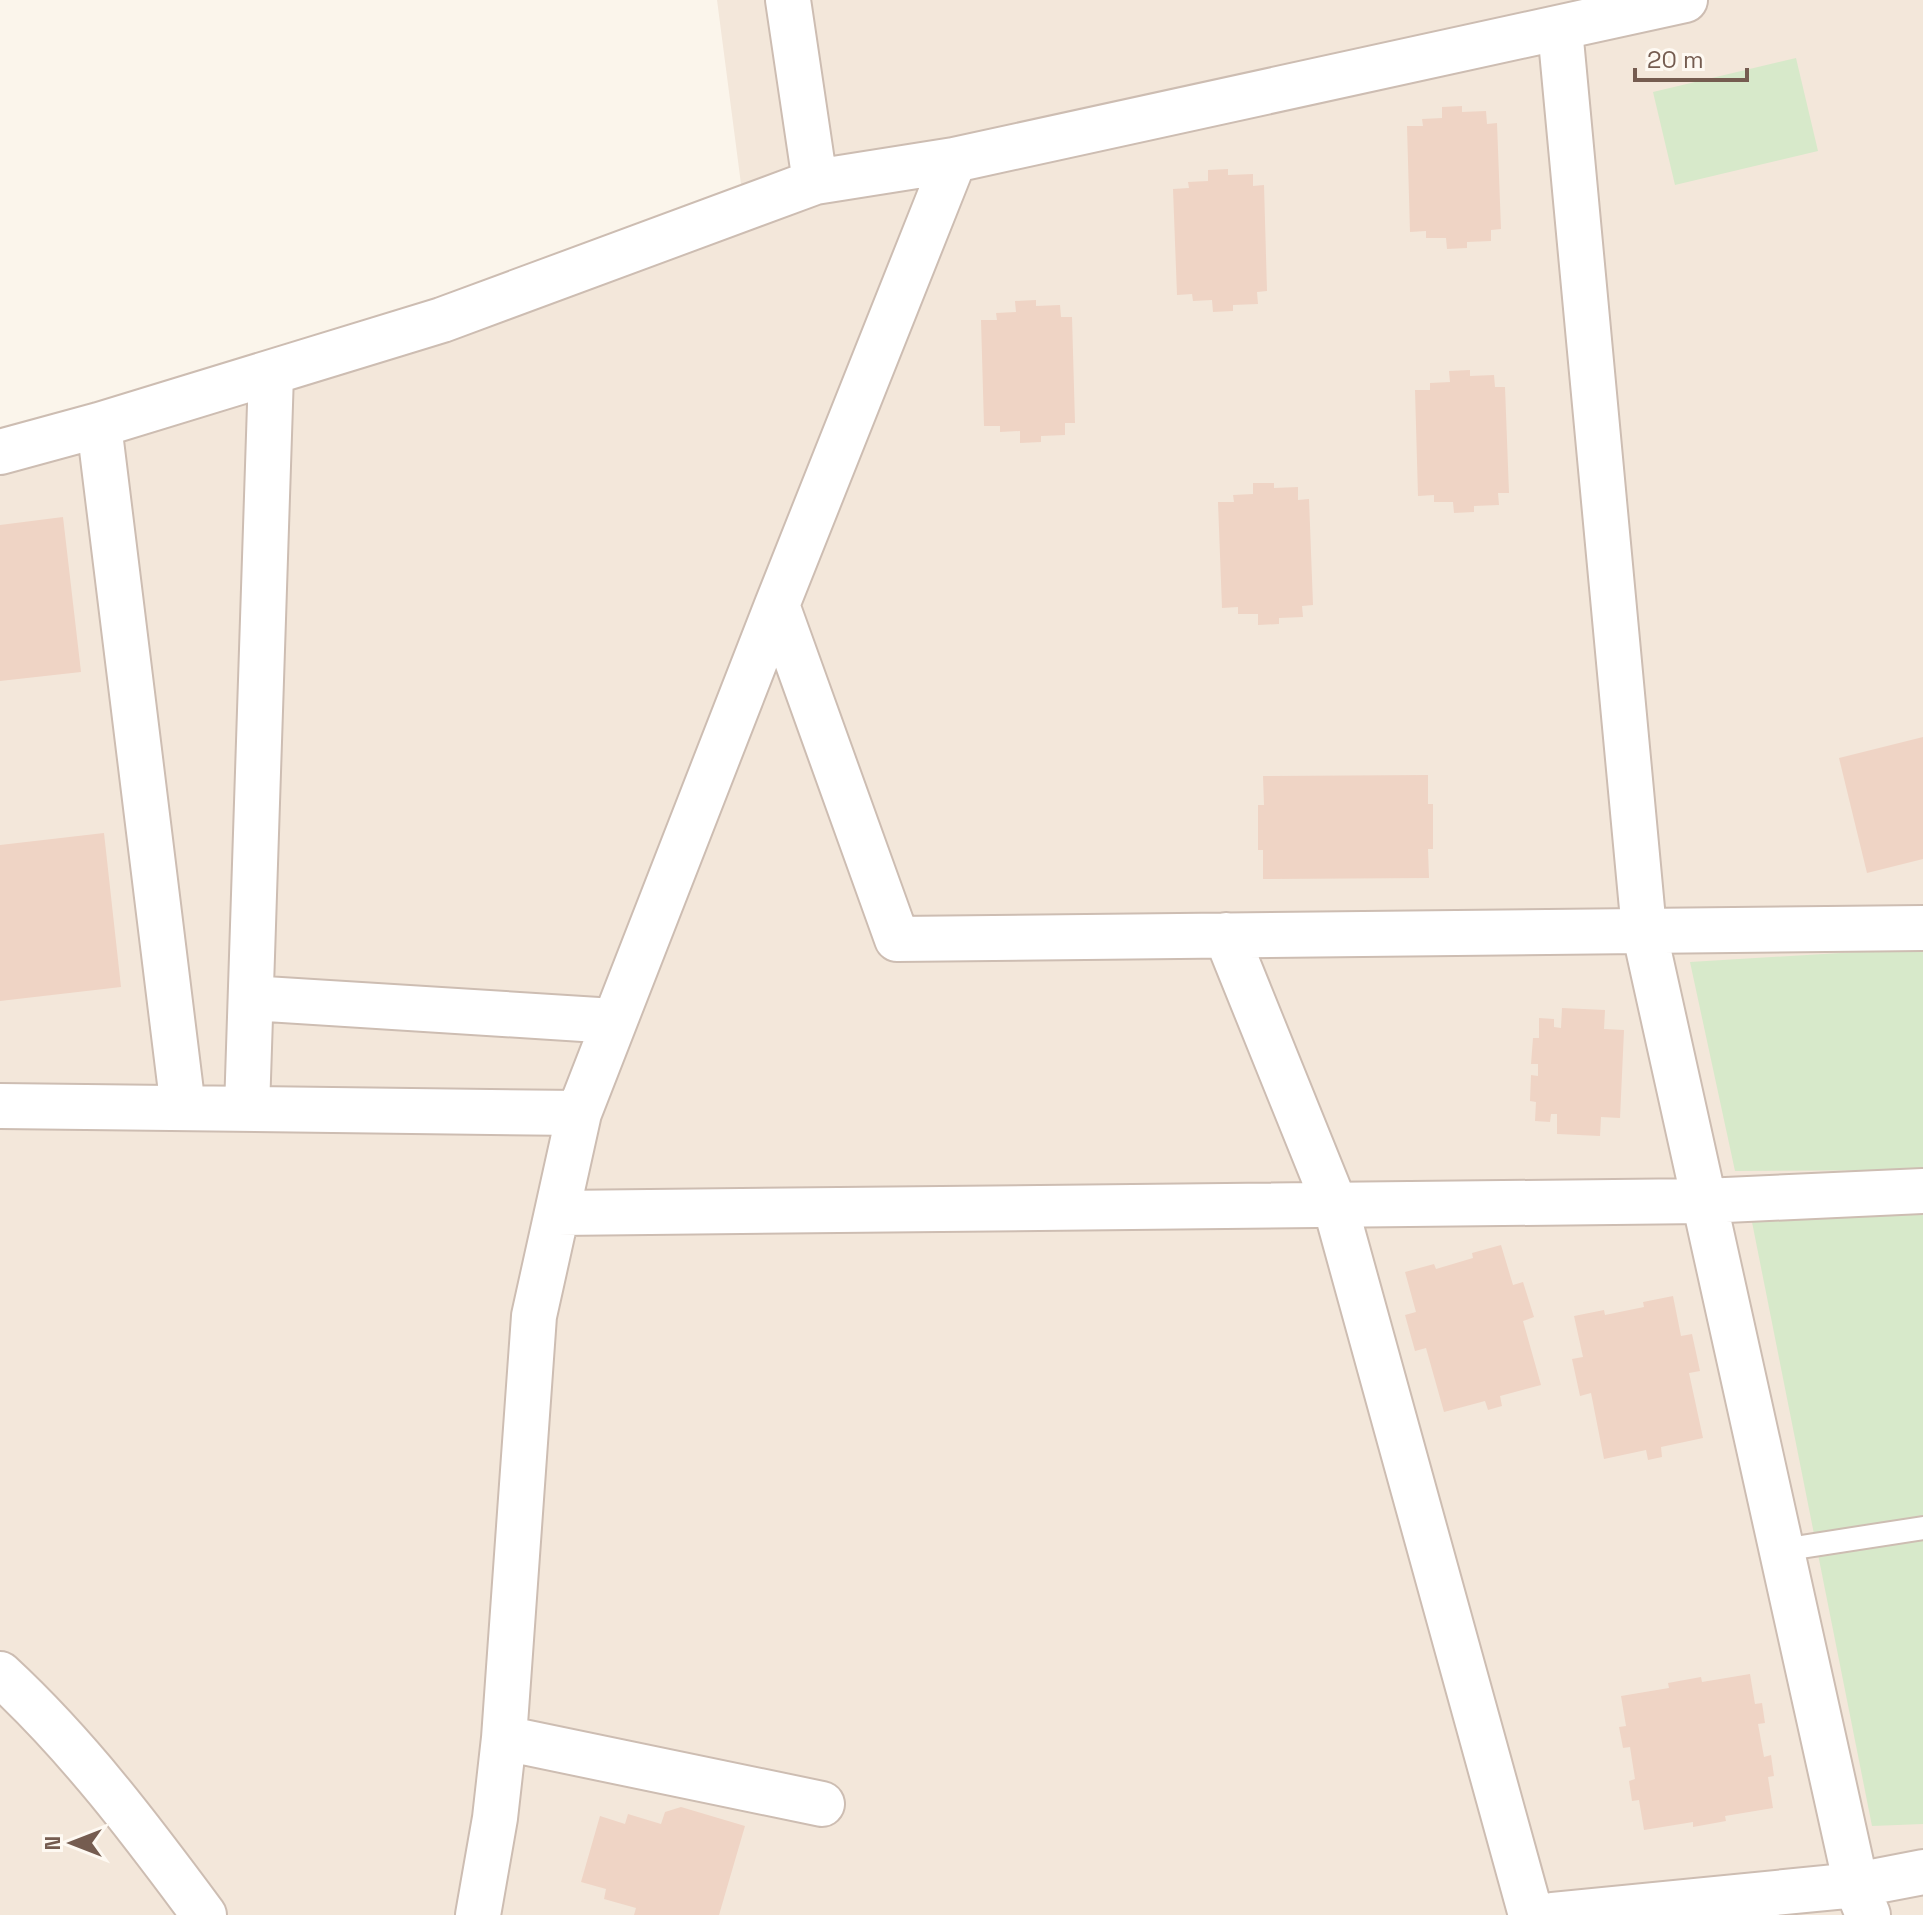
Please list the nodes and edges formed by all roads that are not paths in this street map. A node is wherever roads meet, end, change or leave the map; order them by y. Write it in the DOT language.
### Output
graph roads {
  1 [pos="788,0"];
  2 [pos="1685,0"];
  3 [pos="1560,29"];
  4 [pos="954,160"];
  5 [pos="815,182"];
  6 [pos="271,374"];
  7 [pos="99,425"];
  8 [pos="0,452"];
  9 [pos="777,605"];
  10 [pos="1923,928"];
  11 [pos="1644,930"];
  12 [pos="1226,935"];
  13 [pos="251,998"];
  14 [pos="614,1021"];
  15 [pos="0,1106"];
  16 [pos="183,1108"];
  17 [pos="247,1109"];
  18 [pos="579,1113"];
  19 [pos="1923,1191"];
  20 [pos="1704,1201"];
  21 [pos="1335,1205"];
  22 [pos="558,1213"];
  23 [pos="1923,1528"];
  24 [pos="1782,1550"];
  25 [pos="0,1674"];
  26 [pos="504,1738"];
  27 [pos="822,1804"];
  28 [pos="1923,1872"];
  29 [pos="1862,1900"];
  30 [pos="481,1909"];
  31 [pos="204,1915"];
  32 [pos="1531,1915"];
  33 [pos="1553,1915"];
  1 -- 5 [label="street"];
  2 -- 3 [label="street"];
  3 -- 4 [label="street"];
  3 -- 11 [label="street"];
  4 -- 5 [label="street"];
  4 -- 9 [label="street"];
  5 -- 6 [label="street"];
  6 -- 7 [label="street"];
  6 -- 13 [label="street"];
  7 -- 8 [label="street"];
  7 -- 16 [label="street"];
  9 -- 12 [label="street"];
  9 -- 14 [label="street"];
  10 -- 11 [label="street"];
  11 -- 12 [label="street"];
  11 -- 20 [label="street"];
  12 -- 21 [label="street"];
  13 -- 14 [label="street"];
  13 -- 17 [label="street"];
  14 -- 18 [label="street"];
  15 -- 16 [label="street"];
  16 -- 17 [label="street"];
  17 -- 18 [label="street"];
  18 -- 22 [label="street"];
  19 -- 20 [label="street"];
  20 -- 21 [label="street"];
  20 -- 24 [label="street"];
  21 -- 22 [label="street"];
  21 -- 32 [label="street"];
  22 -- 26 [label="street"];
  23 -- 24 [label="lane"];
  24 -- 29 [label="street"];
  25 -- 31 [label="street"];
  26 -- 27 [label="street"];
  26 -- 30 [label="street"];
  28 -- 29 [label="street"];
  29 -- 33 [label="street"];
}
